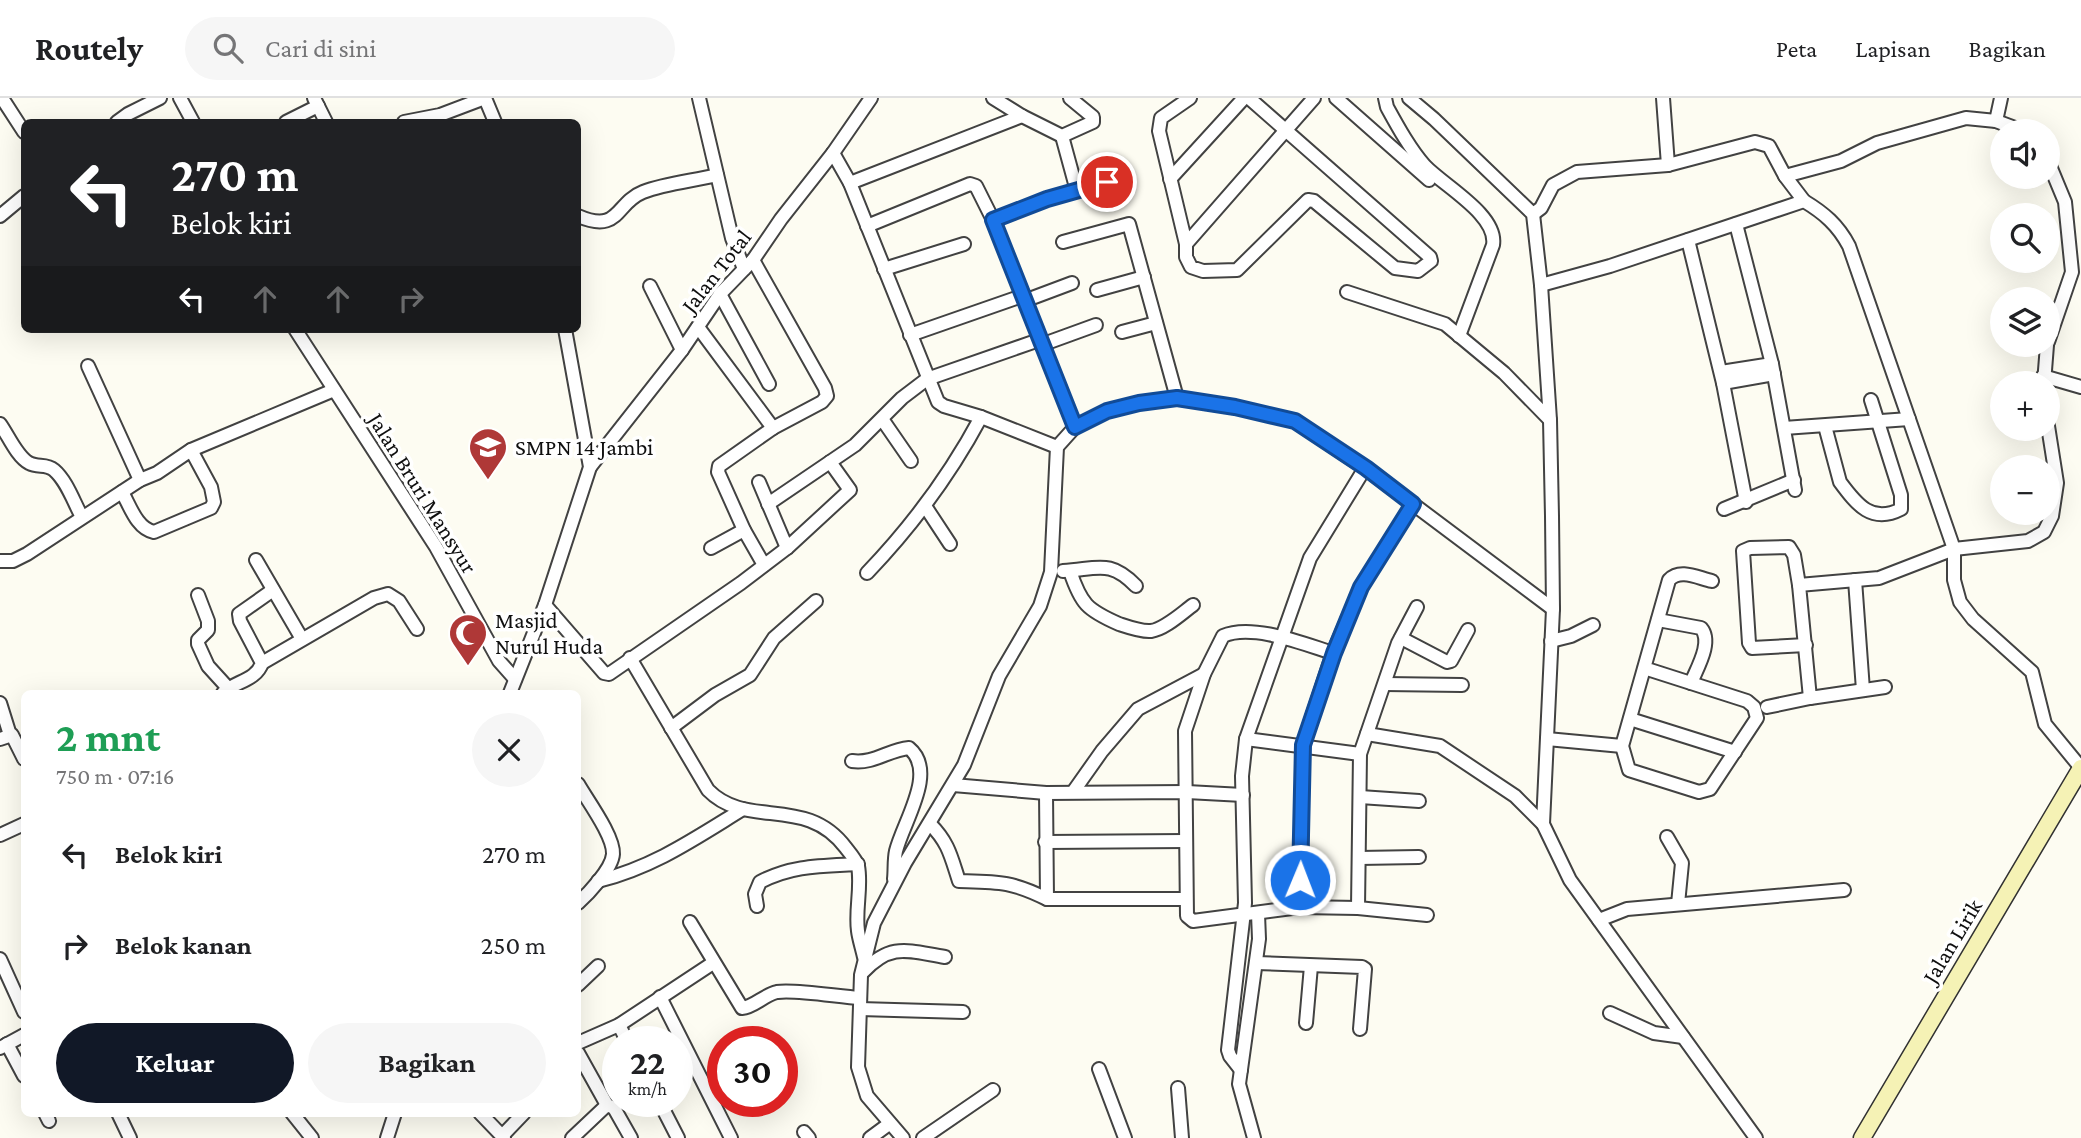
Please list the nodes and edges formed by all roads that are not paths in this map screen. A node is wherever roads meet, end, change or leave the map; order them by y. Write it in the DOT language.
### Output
graph roads {
  1 [pos="2,98"];
  2 [pos="160,98"];
  3 [pos="180,98"];
  4 [pos="485,98"];
  5 [pos="699,98"];
  6 [pos="1070,98"];
  7 [pos="1190,98"];
  8 [pos="1247,98"];
  9 [pos="1314,98"];
  10 [pos="1336,98"];
  11 [pos="1385,98"];
  12 [pos="1663,98"];
  13 [pos="2001,98"];
  14 [pos="868,99"];
  15 [pos="1411,99"];
  16 [pos="1000,100"];
  17 [pos="316,102"];
  18 [pos="1022,116"];
  19 [pos="403,118"];
  20 [pos="121,119"];
  21 [pos="191,119"];
  22 [pos="290,119"];
  23 [pos="324,119"];
  24 [pos="494,119"];
  25 [pos="1996,119"];
  26 [pos="1990,120"];
  27 [pos="21,127"];
  28 [pos="1286,130"];
  29 [pos="1062,136"];
  30 [pos="833,153"];
  31 [pos="1668,165"];
  32 [pos="717,175"];
  33 [pos="1785,176"];
  34 [pos="1170,179"];
  35 [pos="1107,182"];
  36 [pos="850,183"];
  37 [pos="2060,189"];
  38 [pos="1077,191"];
  39 [pos="21,198"];
  40 [pos="1804,201"];
  41 [pos="1533,214"];
  42 [pos="1468,215"];
  43 [pos="0,216"];
  44 [pos="581,217"];
  45 [pos="993,220"];
  46 [pos="1736,224"];
  47 [pos="867,226"];
  48 [pos="1688,240"];
  49 [pos="1063,242"];
  50 [pos="964,244"];
  51 [pos="1186,244"];
  52 [pos="753,260"];
  53 [pos="884,269"];
  54 [pos="744,270"];
  55 [pos="1144,277"];
  56 [pos="1072,283"];
  57 [pos="1541,285"];
  58 [pos="650,286"];
  59 [pos="1097,290"];
  60 [pos="1347,292"];
  61 [pos="720,294"];
  62 [pos="1023,298"];
  63 [pos="2060,306"];
  64 [pos="1156,323"];
  65 [pos="1096,325"];
  66 [pos="698,327"];
  67 [pos="1122,332"];
  68 [pos="298,333"];
  69 [pos="566,333"];
  70 [pos="910,335"];
  71 [pos="1459,336"];
  72 [pos="1040,342"];
  73 [pos="682,350"];
  74 [pos="88,366"];
  75 [pos="1773,369"];
  76 [pos="1722,377"];
  77 [pos="927,379"];
  78 [pos="2060,383"];
  79 [pos="769,384"];
  80 [pos="2081,387"];
  81 [pos="334,390"];
  82 [pos="1177,398"];
  83 [pos="1871,400"];
  84 [pos="981,417"];
  85 [pos="882,419"];
  86 [pos="1909,419"];
  87 [pos="1550,420"];
  88 [pos="1877,420"];
  89 [pos="0,424"];
  90 [pos="1825,426"];
  91 [pos="1075,427"];
  92 [pos="773,428"];
  93 [pos="1784,428"];
  94 [pos="2050,441"];
  95 [pos="1057,447"];
  96 [pos="191,450"];
  97 [pos="911,461"];
  98 [pos="830,462"];
  99 [pos="590,467"];
  100 [pos="1366,468"];
  101 [pos="140,480"];
  102 [pos="759,482"];
  103 [pos="122,492"];
  104 [pos="1746,502"];
  105 [pos="768,504"];
  106 [pos="1413,504"];
  107 [pos="925,506"];
  108 [pos="1724,509"];
  109 [pos="82,517"];
  110 [pos="744,530"];
  111 [pos="950,544"];
  112 [pos="711,548"];
  113 [pos="787,548"];
  114 [pos="1954,549"];
  115 [pos="256,559"];
  116 [pos="0,561"];
  117 [pos="764,565"];
  118 [pos="1069,571"];
  119 [pos="1051,572"];
  120 [pos="867,573"];
  121 [pos="1855,580"];
  122 [pos="1712,581"];
  123 [pos="1799,585"];
  124 [pos="1136,586"];
  125 [pos="273,590"];
  126 [pos="198,595"];
  127 [pos="816,601"];
  128 [pos="545,605"];
  129 [pos="1193,605"];
  130 [pos="1417,607"];
  131 [pos="1553,609"];
  132 [pos="1658,620"];
  133 [pos="1593,625"];
  134 [pos="417,629"];
  135 [pos="1468,630"];
  136 [pos="1282,638"];
  137 [pos="1401,638"];
  138 [pos="302,639"];
  139 [pos="1551,641"];
  140 [pos="1806,645"];
  141 [pos="1334,653"];
  142 [pos="630,658"];
  143 [pos="262,663"];
  144 [pos="1644,668"];
  145 [pos="1204,674"];
  146 [pos="515,679"];
  147 [pos="1691,683"];
  148 [pos="1385,684"];
  149 [pos="1462,685"];
  150 [pos="1885,687"];
  151 [pos="224,690"];
  152 [pos="227,690"];
  153 [pos="511,690"];
  154 [pos="1863,690"];
  155 [pos="1811,698"];
  156 [pos="0,703"];
  157 [pos="1767,707"];
  158 [pos="1630,719"];
  159 [pos="671,728"];
  160 [pos="1367,734"];
  161 [pos="5,737"];
  162 [pos="1246,739"];
  163 [pos="1547,739"];
  164 [pos="1303,745"];
  165 [pos="1622,746"];
  166 [pos="1735,752"];
  167 [pos="1360,754"];
  168 [pos="21,756"];
  169 [pos="852,761"];
  170 [pos="2081,768"];
  171 [pos="953,785"];
  172 [pos="581,789"];
  173 [pos="1073,792"];
  174 [pos="1187,792"];
  175 [pos="1046,793"];
  176 [pos="1243,795"];
  177 [pos="1360,797"];
  178 [pos="1419,801"];
  179 [pos="743,809"];
  180 [pos="930,824"];
  181 [pos="1543,824"];
  182 [pos="21,825"];
  183 [pos="0,835"];
  184 [pos="1667,837"];
  185 [pos="1186,841"];
  186 [pos="1045,842"];
  187 [pos="1419,857"];
  188 [pos="1359,858"];
  189 [pos="858,864"];
  190 [pos="598,881"];
  191 [pos="894,886"];
  192 [pos="1844,890"];
  193 [pos="1047,899"];
  194 [pos="1186,899"];
  195 [pos="581,900"];
  196 [pos="1678,904"];
  197 [pos="757,906"];
  198 [pos="1300,907"];
  199 [pos="1358,908"];
  200 [pos="1258,914"];
  201 [pos="1427,915"];
  202 [pos="1244,916"];
  203 [pos="1599,920"];
  204 [pos="690,922"];
  205 [pos="945,957"];
  206 [pos="0,959"];
  207 [pos="865,959"];
  208 [pos="713,963"];
  209 [pos="1256,963"];
  210 [pos="598,966"];
  211 [pos="1311,966"];
  212 [pos="861,975"];
  213 [pos="581,982"];
  214 [pos="660,998"];
  215 [pos="860,1004"];
  216 [pos="21,1005"];
  217 [pos="963,1012"];
  218 [pos="1610,1013"];
  219 [pos="1306,1023"];
  220 [pos="619,1025"];
  221 [pos="1360,1029"];
  222 [pos="21,1037"];
  223 [pos="1683,1037"];
  224 [pos="581,1042"];
  225 [pos="4,1046"];
  226 [pos="581,1062"];
  227 [pos="1099,1069"];
  228 [pos="1241,1070"];
  229 [pos="21,1072"];
  230 [pos="1178,1087"];
  231 [pos="993,1090"];
  232 [pos="602,1097"];
  233 [pos="602,1110"];
  234 [pos="120,1117"];
  235 [pos="295,1117"];
  236 [pos="394,1117"];
  237 [pos="484,1117"];
  238 [pos="520,1117"];
  239 [pos="619,1117"];
  240 [pos="667,1117"];
  241 [pos="889,1124"];
  242 [pos="503,1137"];
  243 [pos="130,1138"];
  244 [pos="312,1138"];
  245 [pos="387,1138"];
  246 [pos="572,1138"];
  247 [pos="631,1138"];
  248 [pos="678,1138"];
  249 [pos="731,1138"];
  250 [pos="870,1138"];
  251 [pos="903,1138"];
  252 [pos="923,1138"];
  253 [pos="1125,1138"];
  254 [pos="1182,1138"];
  255 [pos="1255,1138"];
  256 [pos="1756,1138"];
  257 [pos="1862,1138"];
  1 -- 27 [label="street"];
  2 -- 20 [label="street"];
  3 -- 21 [label="street"];
  4 -- 19 [label="street"];
  4 -- 24 [label="street"];
  5 -- 32 [label="street"];
  6 -- 29 [label="street"];
  7 -- 34 [label="street"];
  8 -- 28 [label="street"];
  8 -- 34 [label="street"];
  9 -- 28 [label="street"];
  10 -- 42 [label="street"];
  11 -- 71 [label="street"];
  12 -- 31 [label="street"];
  13 -- 25 [label="street"];
  14 -- 30 [label="street, Jalan Total"];
  15 -- 41 [label="street"];
  16 -- 18 [label="street"];
  17 -- 22 [label="street"];
  17 -- 23 [label="street"];
  18 -- 29 [label="street"];
  18 -- 36 [label="street"];
  26 -- 33 [label="street"];
  28 -- 51 [label="street"];
  28 -- 51 [label="street"];
  29 -- 38 [label="street"];
  30 -- 36 [label="street"];
  30 -- 52 [label="street, Jalan Total"];
  31 -- 33 [label="street"];
  31 -- 41 [label="street"];
  32 -- 44 [label="street"];
  32 -- 54 [label="street"];
  33 -- 40 [label="street"];
  34 -- 51 [label="street"];
  35 -- 38 [label="street"];
  36 -- 47 [label="street"];
  37 -- 63 [label="street"];
  38 -- 45 [label="street"];
  39 -- 43 [label="street"];
  40 -- 46 [label="street"];
  40 -- 86 [label="street"];
  41 -- 57 [label="street"];
  45 -- 47 [label="street"];
  45 -- 62 [label="street"];
  46 -- 48 [label="street"];
  46 -- 75 [label="street"];
  47 -- 53 [label="street"];
  48 -- 57 [label="street"];
  48 -- 76 [label="street"];
  49 -- 55 [label="street"];
  50 -- 53 [label="street"];
  52 -- 54 [label="street, Jalan Total"];
  52 -- 92 [label="street"];
  53 -- 70 [label="street"];
  54 -- 61 [label="street, Jalan Total"];
  55 -- 59 [label="street"];
  55 -- 64 [label="street"];
  56 -- 62 [label="street"];
  57 -- 87 [label="street"];
  58 -- 73 [label="street"];
  60 -- 71 [label="street"];
  61 -- 66 [label="street, Jalan Total"];
  61 -- 79 [label="street"];
  62 -- 70 [label="street"];
  62 -- 72 [label="street"];
  64 -- 67 [label="street"];
  64 -- 82 [label="street"];
  65 -- 72 [label="street"];
  66 -- 73 [label="street, Jalan Total"];
  66 -- 92 [label="street"];
  68 -- 81 [label="street, Jalan Bruri Mansyur"];
  69 -- 99 [label="street"];
  70 -- 77 [label="street"];
  71 -- 87 [label="street"];
  72 -- 77 [label="street"];
  72 -- 91 [label="street"];
  73 -- 99 [label="street, Jalan Total"];
  74 -- 101 [label="street"];
  75 -- 76 [label="street"];
  75 -- 93 [label="street"];
  76 -- 104 [label="street"];
  77 -- 84 [label="street"];
  77 -- 85 [label="street"];
  78 -- 80 [label="street"];
  81 -- 96 [label="street"];
  81 -- 146 [label="street, Jalan Bruri Mansyur"];
  82 -- 91 [label="street"];
  82 -- 100 [label="street"];
  83 -- 88 [label="street"];
  84 -- 95 [label="street"];
  84 -- 107 [label="street"];
  85 -- 97 [label="street"];
  85 -- 98 [label="street"];
  86 -- 88 [label="street"];
  86 -- 114 [label="street"];
  87 -- 131 [label="street"];
  88 -- 90 [label="street"];
  88 -- 90 [label="street"];
  89 -- 109 [label="street"];
  90 -- 93 [label="street"];
  91 -- 95 [label="street"];
  92 -- 110 [label="street"];
  93 -- 104 [label="street"];
  94 -- 114 [label="street"];
  95 -- 119 [label="street"];
  96 -- 101 [label="street"];
  96 -- 103 [label="street"];
  98 -- 105 [label="street"];
  98 -- 113 [label="street"];
  99 -- 128 [label="street"];
  100 -- 106 [label="street"];
  100 -- 136 [label="street"];
  101 -- 103 [label="street"];
  102 -- 105 [label="street"];
  103 -- 109 [label="street"];
  104 -- 108 [label="street"];
  105 -- 113 [label="street"];
  106 -- 131 [label="street"];
  106 -- 141 [label="street"];
  107 -- 111 [label="street"];
  107 -- 120 [label="street"];
  109 -- 116 [label="street"];
  110 -- 112 [label="street"];
  110 -- 117 [label="street"];
  113 -- 117 [label="street"];
  114 -- 121 [label="street"];
  114 -- 170 [label="street"];
  115 -- 125 [label="street"];
  117 -- 142 [label="street"];
  118 -- 119 [label="street"];
  118 -- 124 [label="street"];
  118 -- 129 [label="street"];
  119 -- 171 [label="street"];
  121 -- 123 [label="street"];
  121 -- 154 [label="street"];
  122 -- 132 [label="street"];
  123 -- 140 [label="street"];
  123 -- 140 [label="street"];
  125 -- 138 [label="street"];
  125 -- 143 [label="street"];
  126 -- 151 [label="street"];
  127 -- 159 [label="street"];
  128 -- 142 [label="street"];
  128 -- 146 [label="street"];
  130 -- 137 [label="street"];
  131 -- 139 [label="street"];
  132 -- 144 [label="street"];
  132 -- 147 [label="street"];
  133 -- 139 [label="street"];
  134 -- 138 [label="street"];
  135 -- 137 [label="street"];
  136 -- 141 [label="street"];
  136 -- 145 [label="street"];
  136 -- 162 [label="street"];
  137 -- 148 [label="street"];
  138 -- 143 [label="street"];
  139 -- 163 [label="street"];
  140 -- 155 [label="street"];
  141 -- 164 [label="street"];
  142 -- 159 [label="street"];
  143 -- 152 [label="street"];
  144 -- 147 [label="street"];
  144 -- 158 [label="street"];
  145 -- 173 [label="street"];
  145 -- 174 [label="street"];
  146 -- 153 [label="street"];
  147 -- 166 [label="street"];
  148 -- 149 [label="street"];
  148 -- 160 [label="street"];
  150 -- 154 [label="street"];
  154 -- 155 [label="street"];
  155 -- 157 [label="street"];
  156 -- 161 [label="street"];
  158 -- 165 [label="street"];
  158 -- 166 [label="street"];
  159 -- 179 [label="street"];
  160 -- 167 [label="street"];
  160 -- 181 [label="street"];
  161 -- 168 [label="street"];
  162 -- 164 [label="street"];
  162 -- 176 [label="street"];
  163 -- 165 [label="street"];
  163 -- 181 [label="street"];
  164 -- 167 [label="street"];
  164 -- 198 [label="street"];
  165 -- 166 [label="street"];
  167 -- 177 [label="street"];
  169 -- 191 [label="street"];
  170 -- 257 [label="main road, Jalan Lirik"];
  171 -- 175 [label="street"];
  171 -- 180 [label="street"];
  172 -- 190 [label="street"];
  173 -- 174 [label="street"];
  173 -- 175 [label="street"];
  174 -- 176 [label="street"];
  174 -- 185 [label="street"];
  175 -- 186 [label="street"];
  176 -- 202 [label="street"];
  177 -- 178 [label="street"];
  177 -- 188 [label="street"];
  179 -- 189 [label="street"];
  179 -- 190 [label="street"];
  180 -- 191 [label="street"];
  180 -- 193 [label="street"];
  181 -- 203 [label="street"];
  182 -- 183 [label="street"];
  184 -- 196 [label="street"];
  185 -- 186 [label="street"];
  185 -- 194 [label="street"];
  186 -- 193 [label="street"];
  187 -- 188 [label="street"];
  188 -- 199 [label="street"];
  189 -- 197 [label="street"];
  189 -- 207 [label="street"];
  190 -- 195 [label="street"];
  191 -- 207 [label="street"];
  192 -- 196 [label="street"];
  193 -- 194 [label="street"];
  194 -- 202 [label="street"];
  196 -- 203 [label="street"];
  198 -- 199 [label="street"];
  198 -- 200 [label="street"];
  199 -- 201 [label="street"];
  200 -- 202 [label="street"];
  200 -- 209 [label="street"];
  202 -- 228 [label="street"];
  203 -- 223 [label="street"];
  204 -- 208 [label="street"];
  205 -- 212 [label="street"];
  206 -- 216 [label="street"];
  207 -- 212 [label="street"];
  208 -- 214 [label="street"];
  208 -- 215 [label="street"];
  209 -- 211 [label="street"];
  209 -- 228 [label="street"];
  210 -- 213 [label="street"];
  211 -- 219 [label="street"];
  211 -- 221 [label="street"];
  212 -- 215 [label="street"];
  214 -- 220 [label="street"];
  214 -- 249 [label="street"];
  215 -- 217 [label="street"];
  215 -- 241 [label="street"];
  218 -- 223 [label="street"];
  220 -- 224 [label="street"];
  222 -- 225 [label="street"];
  223 -- 256 [label="street"];
  225 -- 229 [label="street"];
  226 -- 232 [label="street"];
  227 -- 253 [label="street"];
  228 -- 255 [label="street"];
  230 -- 254 [label="street"];
  231 -- 252 [label="street"];
  233 -- 246 [label="street"];
  234 -- 243 [label="street"];
  235 -- 244 [label="street"];
  236 -- 245 [label="street"];
  237 -- 242 [label="street"];
  238 -- 242 [label="street"];
  239 -- 247 [label="street"];
  240 -- 248 [label="street"];
  241 -- 250 [label="street"];
  241 -- 251 [label="street"];
}
